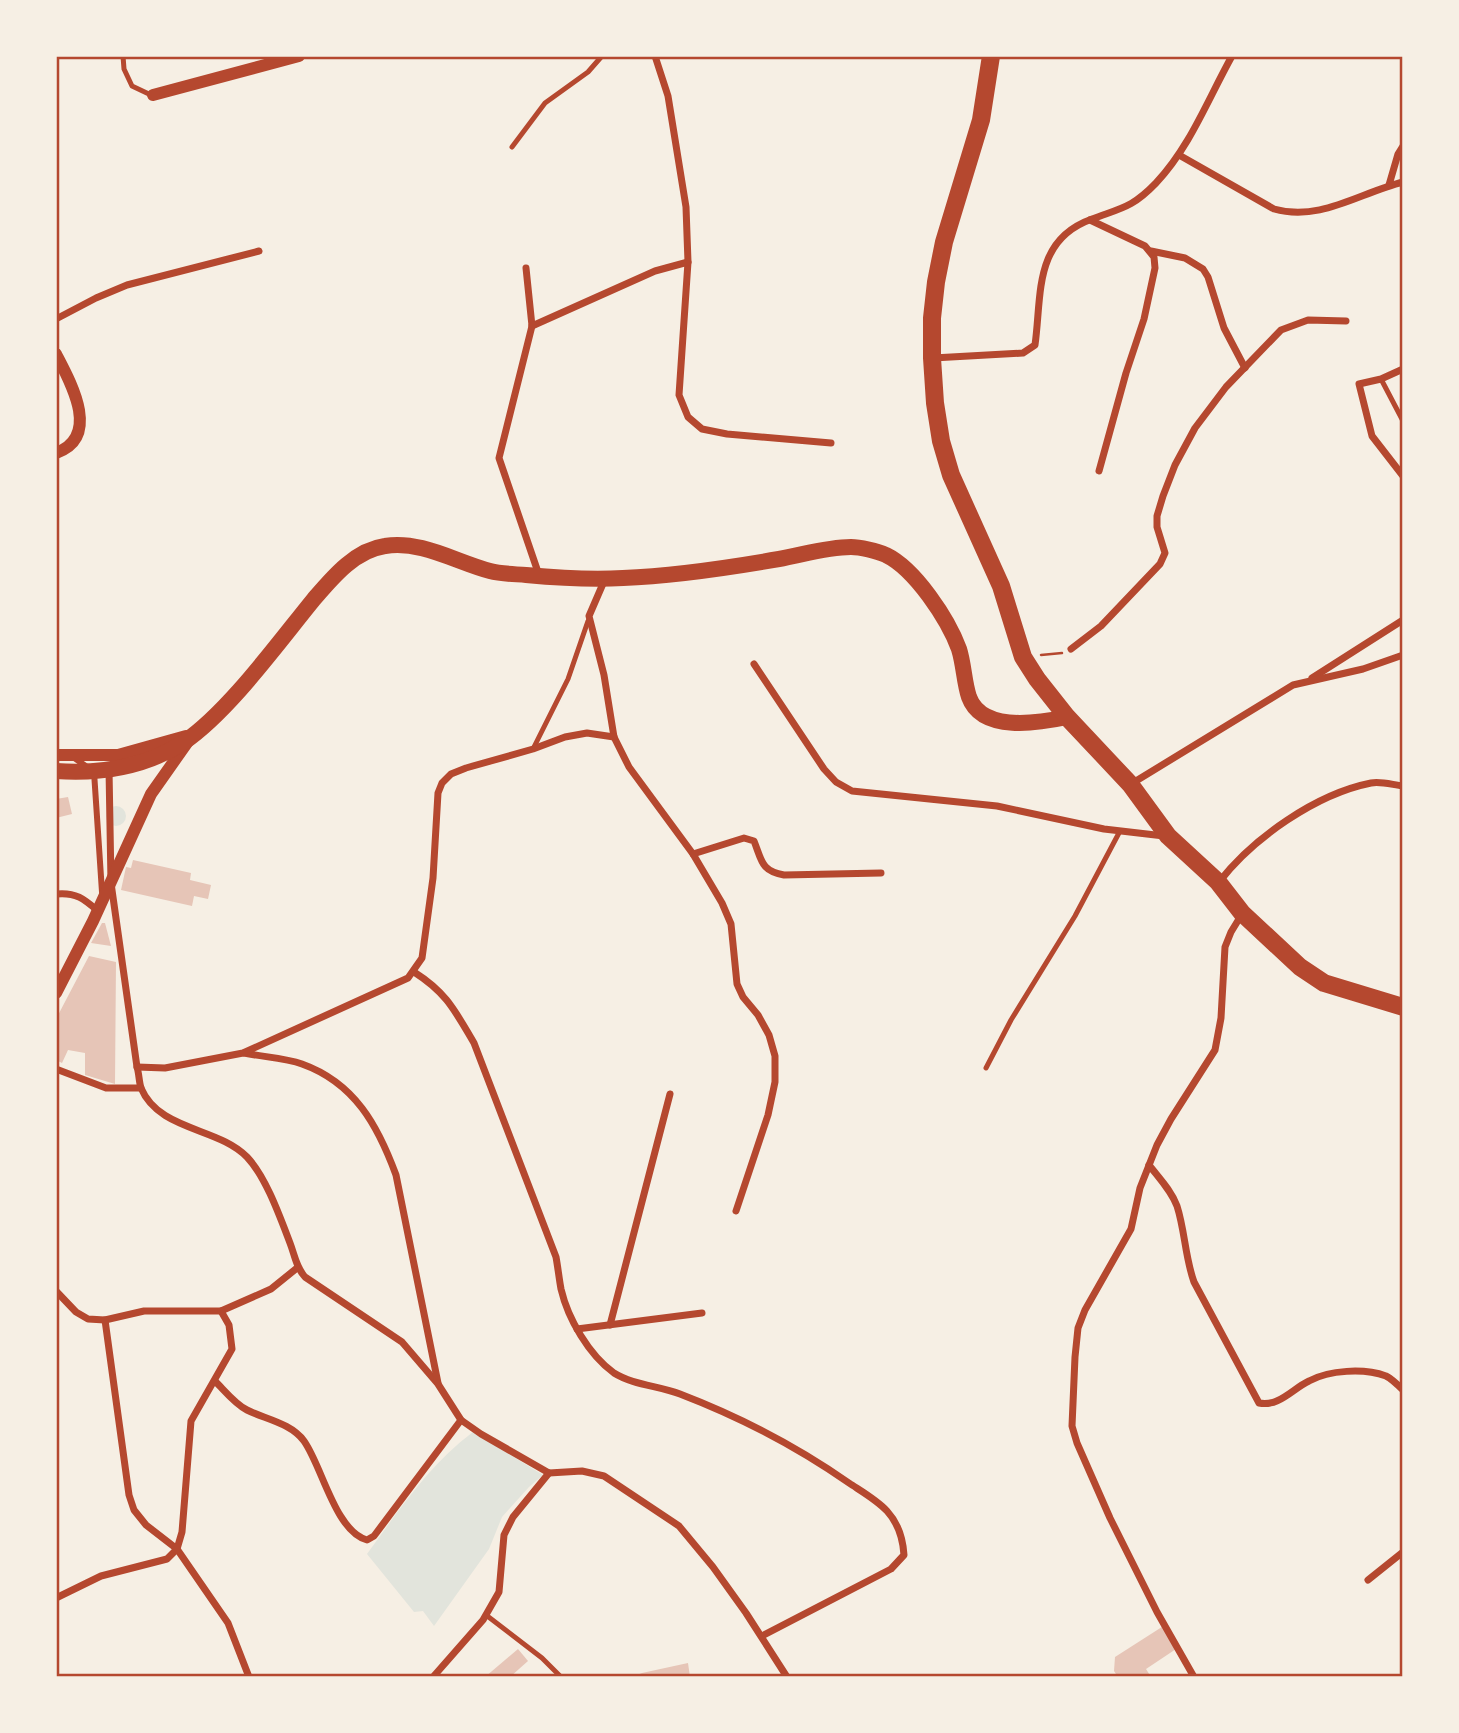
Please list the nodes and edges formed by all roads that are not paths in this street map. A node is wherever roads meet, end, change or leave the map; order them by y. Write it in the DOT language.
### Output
graph roads {
  1 [pos="123,56"];
  2 [pos="299,56"];
  3 [pos="602,56"];
  4 [pos="655,56"];
  5 [pos="991,56"];
  6 [pos="1232,56"];
  7 [pos="153,95"];
  8 [pos="1403,146"];
  9 [pos="512,147"];
  10 [pos="1179,155"];
  11 [pos="1403,182"];
  12 [pos="1389,186"];
  13 [pos="1089,219"];
  14 [pos="259,251"];
  15 [pos="1151,251"];
  16 [pos="688,262"];
  17 [pos="526,268"];
  18 [pos="56,319"];
  19 [pos="1346,320"];
  20 [pos="532,326"];
  21 [pos="56,354"];
  22 [pos="932,358"];
  23 [pos="1245,368"];
  24 [pos="1403,369"];
  25 [pos="1381,379"];
  26 [pos="1403,421"];
  27 [pos="831,443"];
  28 [pos="56,453"];
  29 [pos="1099,471"];
  30 [pos="1403,476"];
  31 [pos="539,576"];
  32 [pos="606,578"];
  33 [pos="589,616"];
  34 [pos="1403,620"];
  35 [pos="1071,649"];
  36 [pos="1403,655"];
  37 [pos="754,664"];
  38 [pos="1309,680"];
  39 [pos="1067,717"];
  40 [pos="194,734"];
  41 [pos="614,737"];
  42 [pos="533,749"];
  43 [pos="56,755"];
  44 [pos="71,756"];
  45 [pos="102,770"];
  46 [pos="56,771"];
  47 [pos="1403,779"];
  48 [pos="1130,784"];
  49 [pos="1399,786"];
  50 [pos="1120,831"];
  51 [pos="1168,836"];
  52 [pos="693,854"];
  53 [pos="881,873"];
  54 [pos="1218,882"];
  55 [pos="111,883"];
  56 [pos="56,894"];
  57 [pos="100,906"];
  58 [pos="1242,913"];
  59 [pos="414,972"];
  60 [pos="56,993"];
  61 [pos="1403,1007"];
  62 [pos="243,1053"];
  63 [pos="137,1067"];
  64 [pos="986,1068"];
  65 [pos="56,1069"];
  66 [pos="141,1088"];
  67 [pos="670,1094"];
  68 [pos="1149,1165"];
  69 [pos="736,1211"];
  70 [pos="297,1268"];
  71 [pos="56,1291"];
  72 [pos="222,1311"];
  73 [pos="702,1313"];
  74 [pos="105,1320"];
  75 [pos="610,1325"];
  76 [pos="577,1329"];
  77 [pos="215,1381"];
  78 [pos="438,1384"];
  79 [pos="1403,1390"];
  80 [pos="461,1420"];
  81 [pos="550,1472"];
  82 [pos="177,1549"];
  83 [pos="1403,1552"];
  84 [pos="1368,1580"];
  85 [pos="56,1598"];
  86 [pos="486,1615"];
  87 [pos="762,1636"];
  88 [pos="249,1677"];
  89 [pos="433,1677"];
  90 [pos="561,1677"];
  91 [pos="787,1677"];
  92 [pos="1194,1677"];
  1 -- 7 [label="lane"];
  2 -- 7 [label="street"];
  3 -- 9 [label="lane"];
  4 -- 16 [label="street"];
  5 -- 22 [label="highway"];
  6 -- 10 [label="street"];
  8 -- 12 [label="street"];
  10 -- 12 [label="street"];
  10 -- 13 [label="street"];
  11 -- 12 [label="street"];
  13 -- 15 [label="street"];
  13 -- 22 [label="street"];
  14 -- 18 [label="street"];
  15 -- 23 [label="street"];
  15 -- 29 [label="street"];
  16 -- 20 [label="street"];
  16 -- 27 [label="street"];
  17 -- 20 [label="street"];
  19 -- 23 [label="street"];
  20 -- 31 [label="street"];
  21 -- 28 [label="street"];
  22 -- 39 [label="highway"];
  23 -- 35 [label="street"];
  24 -- 25 [label="street"];
  25 -- 26 [label="lane"];
  25 -- 30 [label="street"];
  31 -- 32 [label="main road"];
  31 -- 40 [label="main road"];
  32 -- 33 [label="street"];
  32 -- 39 [label="main road"];
  33 -- 41 [label="street"];
  33 -- 42 [label="lane"];
  34 -- 38 [label="street"];
  36 -- 38 [label="street"];
  37 -- 50 [label="street"];
  38 -- 48 [label="street"];
  39 -- 48 [label="highway"];
  40 -- 44 [label="street"];
  40 -- 45 [label="main road"];
  40 -- 55 [label="street"];
  41 -- 42 [label="street"];
  41 -- 52 [label="street"];
  42 -- 59 [label="street"];
  43 -- 44 [label="street"];
  44 -- 45 [label="street"];
  45 -- 46 [label="main road"];
  45 -- 55 [label="street"];
  45 -- 57 [label="street"];
  47 -- 49 [label="street"];
  48 -- 51 [label="highway"];
  49 -- 54 [label="street"];
  50 -- 51 [label="street"];
  50 -- 64 [label="lane"];
  51 -- 54 [label="highway"];
  52 -- 53 [label="street"];
  52 -- 69 [label="street"];
  54 -- 58 [label="highway"];
  55 -- 57 [label="street"];
  55 -- 63 [label="street"];
  56 -- 57 [label="street"];
  57 -- 60 [label="street"];
  58 -- 61 [label="highway"];
  58 -- 68 [label="street"];
  59 -- 62 [label="street"];
  59 -- 76 [label="street"];
  62 -- 63 [label="street"];
  62 -- 78 [label="street"];
  63 -- 66 [label="street"];
  65 -- 66 [label="street"];
  66 -- 70 [label="street"];
  67 -- 75 [label="street"];
  68 -- 79 [label="street"];
  68 -- 92 [label="street"];
  70 -- 72 [label="street"];
  70 -- 78 [label="street"];
  71 -- 74 [label="street"];
  72 -- 74 [label="street"];
  72 -- 77 [label="street"];
  73 -- 75 [label="street"];
  74 -- 82 [label="street"];
  75 -- 76 [label="street"];
  76 -- 87 [label="street"];
  77 -- 80 [label="street"];
  77 -- 82 [label="street"];
  78 -- 80 [label="street"];
  80 -- 81 [label="street"];
  81 -- 86 [label="street"];
  81 -- 87 [label="street"];
  82 -- 85 [label="street"];
  82 -- 88 [label="street"];
  83 -- 84 [label="street"];
  86 -- 89 [label="street"];
  86 -- 90 [label="lane"];
  87 -- 91 [label="street"];
}
